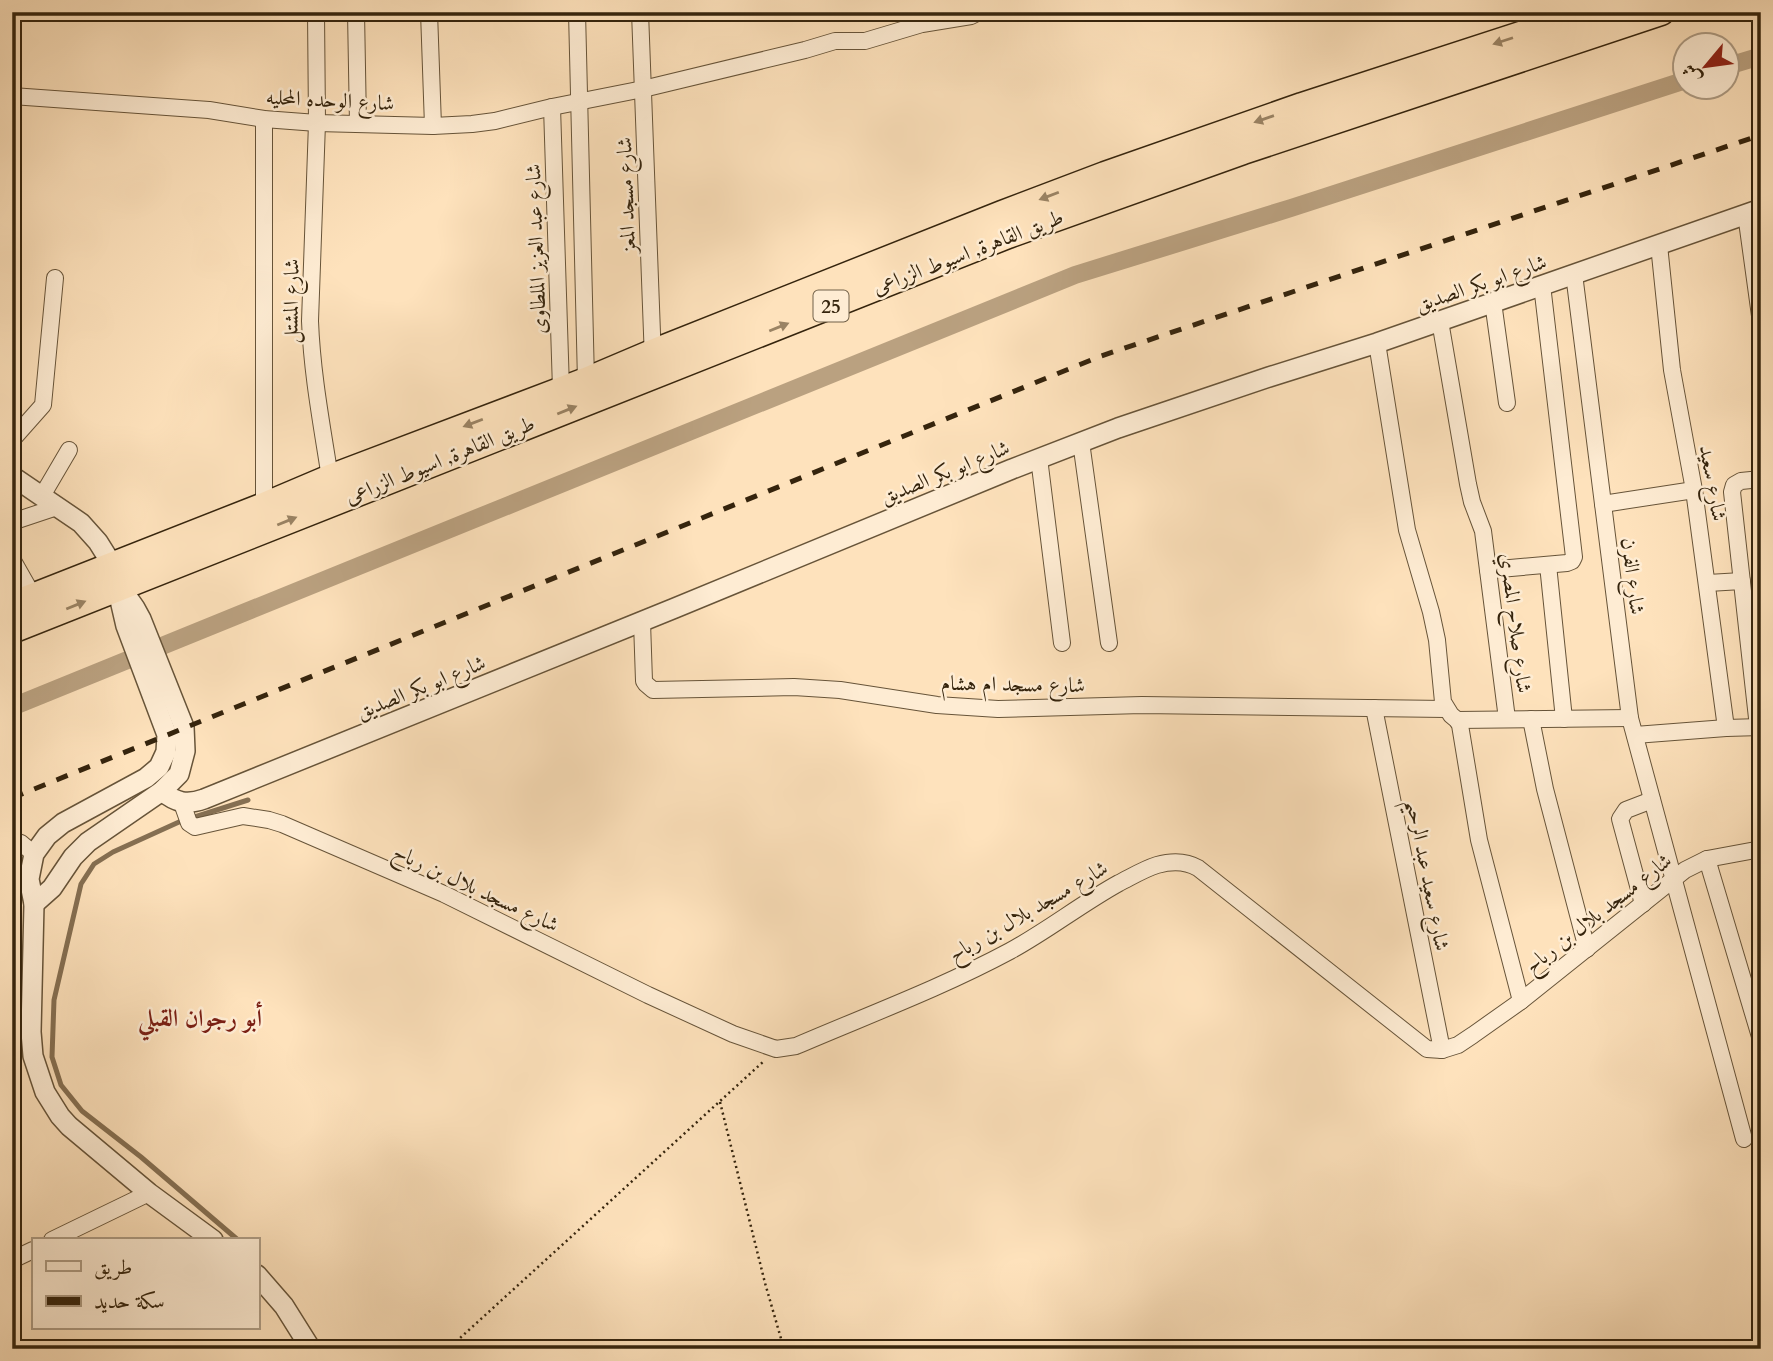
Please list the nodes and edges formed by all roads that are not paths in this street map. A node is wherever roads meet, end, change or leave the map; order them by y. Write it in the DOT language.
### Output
graph roads {
  1 [pos="316,12"];
  2 [pos="356,12"];
  3 [pos="429,12"];
  4 [pos="577,12"];
  5 [pos="640,12"];
  6 [pos="979,12"];
  7 [pos="1591,12"];
  8 [pos="1661,12"];
  9 [pos="643,89"];
  10 [pos="12,96"];
  11 [pos="579,102"];
  12 [pos="552,107"];
  13 [pos="1306,117"];
  14 [pos="264,119"];
  15 [pos="317,123"];
  16 [pos="358,124"];
  17 [pos="433,126"];
  18 [pos="1753,211"];
  19 [pos="1659,245"];
  20 [pos="1574,274"];
  21 [pos="55,278"];
  22 [pos="1542,285"];
  23 [pos="1493,302"];
  24 [pos="1440,321"];
  25 [pos="1761,323"];
  26 [pos="1377,343"];
  27 [pos="653,364"];
  28 [pos="573,385"];
  29 [pos="1507,403"];
  30 [pos="12,440"];
  31 [pos="1081,442"];
  32 [pos="69,450"];
  33 [pos="1039,458"];
  34 [pos="12,476"];
  35 [pos="330,478"];
  36 [pos="1761,479"];
  37 [pos="1695,490"];
  38 [pos="49,502"];
  39 [pos="1603,504"];
  40 [pos="264,506"];
  41 [pos="12,522"];
  42 [pos="12,559"];
  43 [pos="1548,565"];
  44 [pos="1488,570"];
  45 [pos="117,576"];
  46 [pos="1742,581"];
  47 [pos="1708,583"];
  48 [pos="23,601"];
  49 [pos="642,622"];
  50 [pos="12,630"];
  51 [pos="1062,643"];
  52 [pos="1109,643"];
  53 [pos="1374,708"];
  54 [pos="1452,714"];
  55 [pos="171,717"];
  56 [pos="1630,718"];
  57 [pos="1507,719"];
  58 [pos="1531,719"];
  59 [pos="1564,719"];
  60 [pos="1759,727"];
  61 [pos="1726,728"];
  62 [pos="1635,735"];
  63 [pos="162,792"];
  64 [pos="1652,800"];
  65 [pos="186,814"];
  66 [pos="12,840"];
  67 [pos="1760,850"];
  68 [pos="34,854"];
  69 [pos="1707,859"];
  70 [pos="1673,880"];
  71 [pos="34,904"];
  72 [pos="1643,904"];
  73 [pos="1587,949"];
  74 [pos="1521,1001"];
  75 [pos="1761,1040"];
  76 [pos="1442,1050"];
  77 [pos="1744,1139"];
  78 [pos="149,1193"];
  79 [pos="56,1238"];
  80 [pos="211,1238"];
  81 [pos="32,1250"];
  82 [pos="12,1260"];
  83 [pos="259,1277"];
  84 [pos="311,1349"];
  1 -- 15 [label="street, شارع المشتل"];
  2 -- 16 [label="street"];
  3 -- 17 [label="street"];
  4 -- 11 [label="street"];
  5 -- 9 [label="street, شارع مسجد المعز"];
  6 -- 9 [label="street, شارع الوحده المحليه"];
  7 -- 13 [label="highway, طريق القاهرة, اسيوط الزراعى / 25, one-way"];
  8 -- 13 [label="highway, طريق القاهرة, اسيوط الزراعى / 25"];
  9 -- 11 [label="street, شارع الوحده المحليه"];
  9 -- 27 [label="street, شارع مسجد المعز"];
  10 -- 14 [label="street, شارع الوحده المحليه"];
  11 -- 12 [label="street, شارع الوحده المحليه"];
  11 -- 28 [label="street"];
  12 -- 17 [label="street, شارع الوحده المحليه"];
  12 -- 28 [label="street, شارع عبد العزيز الملطاوى"];
  13 -- 27 [label="highway, طريق القاهرة, اسيوط الزراعى / 25"];
  14 -- 15 [label="street, شارع الوحده المحليه"];
  14 -- 40 [label="street"];
  15 -- 16 [label="street, شارع الوحده المحليه"];
  15 -- 35 [label="street, شارع المشتل"];
  16 -- 17 [label="street, شارع الوحده المحليه"];
  18 -- 19 [label="street, شارع ابو بكر الصديق"];
  18 -- 25 [label="street"];
  19 -- 20 [label="street, شارع ابو بكر الصديق"];
  19 -- 37 [label="street, شارع سعيد"];
  20 -- 22 [label="street, شارع ابو بكر الصديق"];
  20 -- 39 [label="street, شارع الفرن"];
  21 -- 30 [label="street"];
  22 -- 23 [label="street, شارع ابو بكر الصديق"];
  22 -- 43 [label="street"];
  23 -- 24 [label="street, شارع ابو بكر الصديق"];
  23 -- 29 [label="street"];
  24 -- 26 [label="street, شارع ابو بكر الصديق"];
  24 -- 44 [label="street, شارع صلاح المصري"];
  26 -- 31 [label="street, شارع ابو بكر الصديق"];
  26 -- 54 [label="street"];
  27 -- 28 [label="highway, طريق القاهرة, اسيوط الزراعى / 25"];
  45 -- 27 [label="highway, طريق القاهرة, اسيوط الزراعى / 25, one-way"];
  28 -- 35 [label="highway, طريق القاهرة, اسيوط الزراعى / 25, one-way"];
  31 -- 33 [label="street, شارع ابو بكر الصديق"];
  31 -- 52 [label="street"];
  32 -- 38 [label="street"];
  33 -- 49 [label="street, شارع ابو بكر الصديق"];
  33 -- 51 [label="street"];
  34 -- 38 [label="street"];
  35 -- 40 [label="highway, طريق القاهرة, اسيوط الزراعى / 25"];
  36 -- 46 [label="street"];
  37 -- 39 [label="street"];
  37 -- 47 [label="street, شارع سعيد"];
  38 -- 41 [label="street"];
  38 -- 45 [label="street"];
  39 -- 56 [label="street, شارع الفرن"];
  40 -- 45 [label="highway, طريق القاهرة, اسيوط الزراعى / 25"];
  42 -- 48 [label="street"];
  43 -- 44 [label="street"];
  43 -- 59 [label="street"];
  44 -- 57 [label="street, شارع صلاح المصري"];
  45 -- 48 [label="highway, طريق القاهرة, اسيوط الزراعى / 25"];
  50 -- 45 [label="highway, طريق القاهرة, اسيوط الزراعى / 25, one-way"];
  45 -- 55 [label="street"];
  46 -- 47 [label="street"];
  46 -- 60 [label="street"];
  47 -- 61 [label="street, شارع سعيد"];
  49 -- 53 [label="street, شارع مسجد ام هشام"];
  49 -- 65 [label="street, شارع ابو بكر الصديق"];
  53 -- 54 [label="street, شارع مسجد ام هشام"];
  53 -- 76 [label="street, شارع سعيد عبد الرحيم"];
  54 -- 57 [label="street, شارع مسجد ام هشام"];
  54 -- 74 [label="street"];
  55 -- 63 [label="street"];
  55 -- 68 [label="street"];
  56 -- 59 [label="street, شارع مسجد ام هشام"];
  56 -- 62 [label="street, شارع الفرن"];
  57 -- 58 [label="street, شارع مسجد ام هشام"];
  58 -- 59 [label="street, شارع مسجد ام هشام"];
  58 -- 73 [label="street"];
  60 -- 61 [label="street"];
  61 -- 62 [label="street"];
  62 -- 64 [label="street, شارع الفرن"];
  63 -- 65 [label="street"];
  63 -- 71 [label="street"];
  64 -- 70 [label="street, شارع الفرن"];
  64 -- 72 [label="street"];
  65 -- 76 [label="street, شارع مسجد بلال بن رباح"];
  66 -- 68 [label="street"];
  67 -- 69 [label="street, شارع مسجد بلال بن رباح"];
  68 -- 71 [label="street"];
  69 -- 70 [label="street, شارع مسجد بلال بن رباح"];
  69 -- 75 [label="street"];
  70 -- 72 [label="street, شارع مسجد بلال بن رباح"];
  70 -- 77 [label="street, شارع الفرن"];
  71 -- 78 [label="street"];
  72 -- 73 [label="street, شارع مسجد بلال بن رباح"];
  73 -- 74 [label="street, شارع مسجد بلال بن رباح"];
  74 -- 76 [label="street, شارع مسجد بلال بن رباح"];
  78 -- 79 [label="street"];
  78 -- 80 [label="street"];
  81 -- 82 [label="street"];
  83 -- 84 [label="street"];
}
